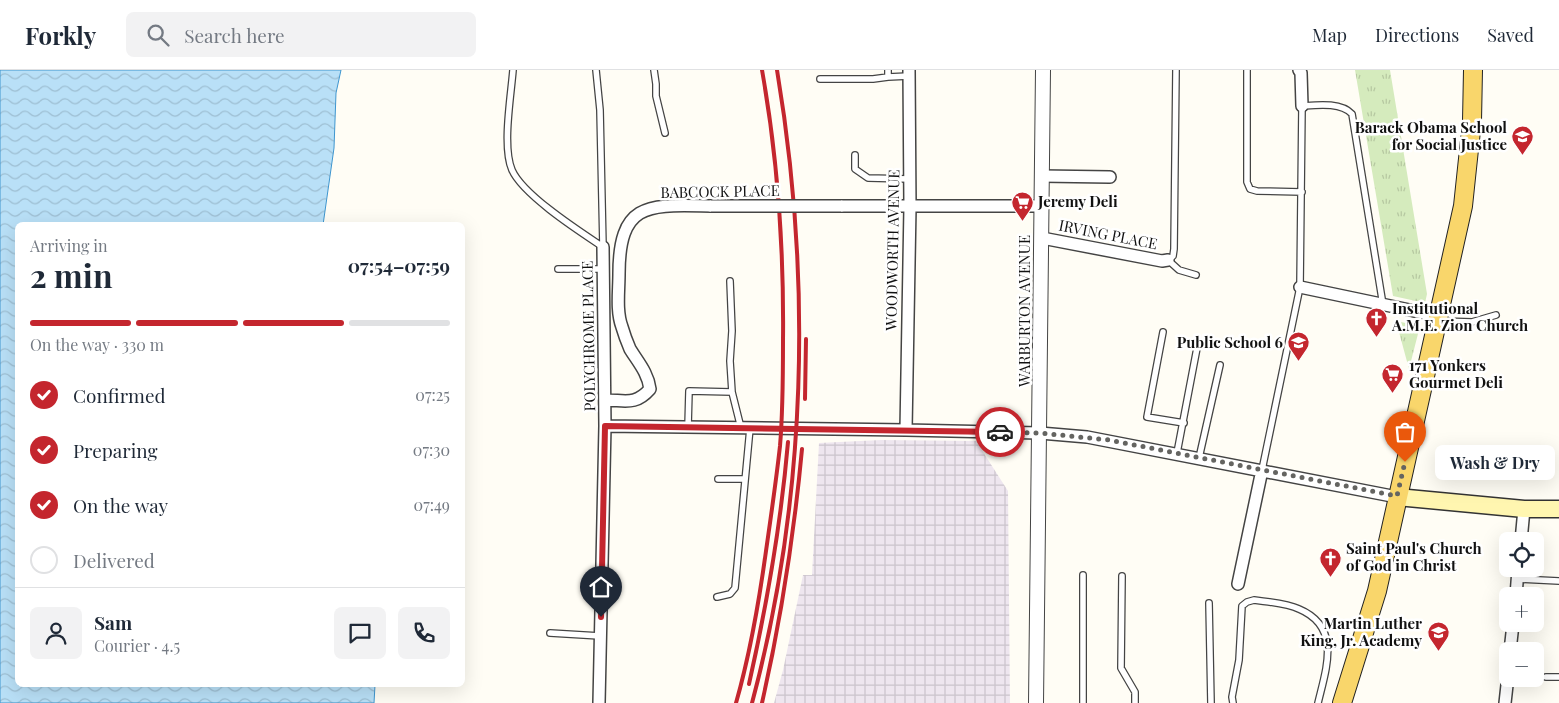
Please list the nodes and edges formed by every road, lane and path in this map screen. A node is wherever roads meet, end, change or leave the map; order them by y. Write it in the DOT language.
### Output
graph roads {
  1 [pos="513,70"];
  2 [pos="596,70"];
  3 [pos="654,70"];
  4 [pos="1043,70"];
  5 [pos="1176,70"];
  6 [pos="1247,70"];
  7 [pos="1299,70"];
  8 [pos="1473,70"];
  9 [pos="888,73"];
  10 [pos="910,73"];
  11 [pos="820,79"];
  12 [pos="1302,106"];
  13 [pos="665,133"];
  14 [pos="855,155"];
  15 [pos="1042,176"];
  16 [pos="1110,177"];
  17 [pos="910,179"];
  18 [pos="1302,192"];
  19 [pos="910,206"];
  20 [pos="1042,206"];
  21 [pos="1042,238"];
  22 [pos="603,246"];
  23 [pos="1168,260"];
  24 [pos="558,269"];
  25 [pos="603,269"];
  26 [pos="1196,275"];
  27 [pos="730,281"];
  28 [pos="1300,288"];
  29 [pos="1383,305"];
  30 [pos="619,309"];
  31 [pos="603,310"];
  32 [pos="1496,315"];
  33 [pos="1438,319"];
  34 [pos="1162,332"];
  35 [pos="1198,348"];
  36 [pos="1220,365"];
  37 [pos="732,392"];
  38 [pos="605,400"];
  39 [pos="1184,423"];
  40 [pos="605,426"];
  41 [pos="688,427"];
  42 [pos="745,428"];
  43 [pos="906,430"];
  44 [pos="1040,433"];
  45 [pos="1177,454"];
  46 [pos="1199,458"];
  47 [pos="1262,470"];
  48 [pos="718,479"];
  49 [pos="745,479"];
  50 [pos="1397,496"];
  51 [pos="1524,509"];
  52 [pos="1559,509"];
  53 [pos="1522,532"];
  54 [pos="1083,575"];
  55 [pos="1122,576"];
  56 [pos="1536,577"];
  57 [pos="1559,581"];
  58 [pos="1238,584"];
  59 [pos="717,598"];
  60 [pos="1209,603"];
  61 [pos="550,633"];
  62 [pos="600,636"];
  63 [pos="1546,677"];
  64 [pos="1559,677"];
  65 [pos="1507,687"];
  66 [pos="599,703"];
  67 [pos="1036,703"];
  68 [pos="1082,703"];
  69 [pos="1135,703"];
  70 [pos="1211,703"];
  71 [pos="1233,703"];
  72 [pos="1318,703"];
  73 [pos="1342,703"];
  74 [pos="1505,703"];
  1 -- 22 [label="lane"];
  2 -- 22 [label="lane"];
  3 -- 13 [label="lane"];
  4 -- 15 [label="street, WARBURTON AVENUE"];
  5 -- 23 [label="lane"];
  6 -- 18 [label="lane"];
  7 -- 12 [label="street"];
  8 -- 33 [label="main road"];
  9 -- 10 [label="lane"];
  9 -- 11 [label="lane"];
  10 -- 17 [label="street, WOODWORTH AVENUE"];
  12 -- 18 [label="lane"];
  12 -- 29 [label="lane"];
  14 -- 17 [label="lane"];
  15 -- 16 [label="street"];
  15 -- 20 [label="street, WARBURTON AVENUE"];
  17 -- 19 [label="street, WOODWORTH AVENUE"];
  18 -- 28 [label="lane"];
  19 -- 20 [label="street, BABCOCK PLACE"];
  19 -- 30 [label="street, BABCOCK PLACE, bridge"];
  19 -- 43 [label="street, WOODWORTH AVENUE"];
  20 -- 21 [label="street, WARBURTON AVENUE"];
  21 -- 23 [label="street, IRVING PLACE"];
  21 -- 44 [label="street, WARBURTON AVENUE"];
  22 -- 25 [label="street, POLYCHROME PLACE"];
  23 -- 26 [label="lane"];
  24 -- 25 [label="lane"];
  25 -- 31 [label="street, POLYCHROME PLACE"];
  27 -- 37 [label="lane"];
  28 -- 29 [label="street"];
  28 -- 47 [label="lane"];
  29 -- 33 [label="street"];
  30 -- 31 [label="street"];
  30 -- 38 [label="street, BABCOCK PLACE"];
  31 -- 38 [label="street, POLYCHROME PLACE"];
  32 -- 33 [label="lane"];
  33 -- 50 [label="main road"];
  34 -- 39 [label="lane"];
  35 -- 39 [label="lane"];
  36 -- 46 [label="lane"];
  37 -- 41 [label="lane"];
  37 -- 42 [label="lane"];
  38 -- 40 [label="street, POLYCHROME PLACE"];
  39 -- 45 [label="lane"];
  40 -- 41 [label="street"];
  40 -- 62 [label="street, POLYCHROME PLACE"];
  41 -- 42 [label="street"];
  42 -- 43 [label="street"];
  42 -- 49 [label="lane"];
  43 -- 44 [label="street"];
  44 -- 45 [label="street"];
  44 -- 67 [label="street, WARBURTON AVENUE"];
  45 -- 46 [label="street"];
  46 -- 47 [label="street"];
  47 -- 50 [label="street"];
  47 -- 58 [label="street"];
  48 -- 49 [label="lane"];
  49 -- 59 [label="lane"];
  50 -- 51 [label="main road"];
  50 -- 73 [label="main road"];
  51 -- 52 [label="main road"];
  51 -- 53 [label="street"];
  54 -- 68 [label="lane"];
  55 -- 69 [label="lane"];
  56 -- 57 [label="lane"];
  60 -- 70 [label="lane"];
  61 -- 62 [label="lane"];
  62 -- 66 [label="street, POLYCHROME PLACE"];
  63 -- 64 [label="lane"];
  65 -- 74 [label="street"];
  71 -- 72 [label="lane"];
}
